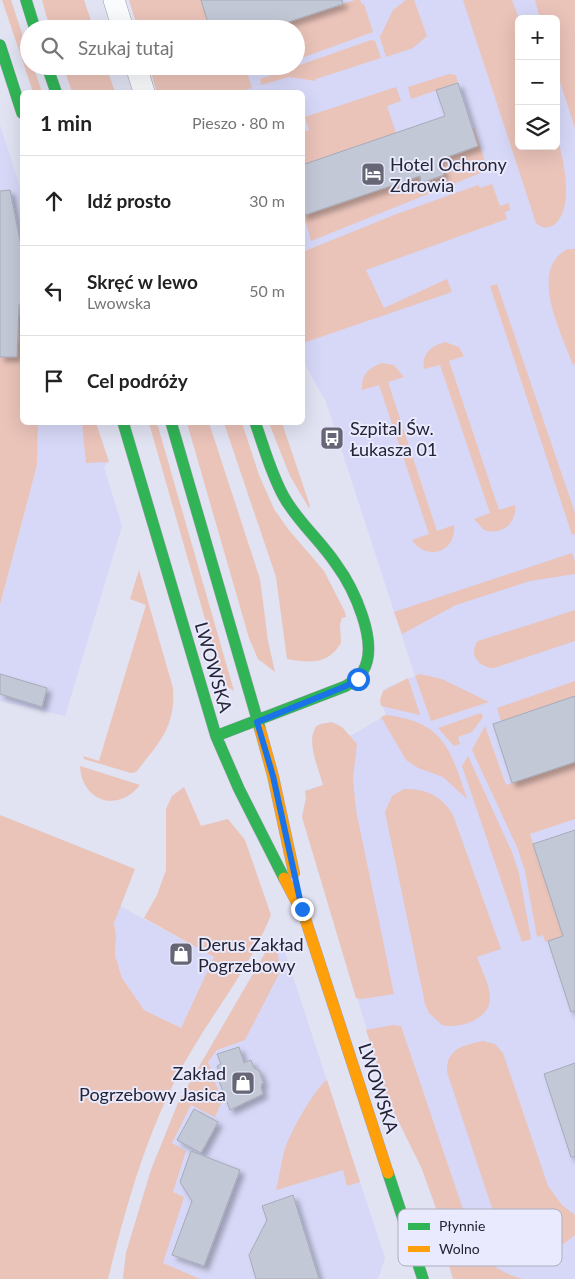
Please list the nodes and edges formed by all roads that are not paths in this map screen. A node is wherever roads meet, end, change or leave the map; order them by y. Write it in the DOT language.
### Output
graph roads {
  1 [pos="26,0"];
  2 [pos="114,0"];
  3 [pos="32,20"];
  4 [pos="121,20"];
  5 [pos="0,45"];
  6 [pos="50,75"];
  7 [pos="139,75"];
  8 [pos="55,90"];
  9 [pos="143,90"];
  10 [pos="20,107"];
  11 [pos="124,425"];
  12 [pos="172,425"];
  13 [pos="256,425"];
  14 [pos="257,722"];
  15 [pos="216,736"];
  16 [pos="302,909"];
  17 [pos="400,1209"];
  18 [pos="419,1266"];
  19 [pos="423,1279"];
  1 -- 3 [label="main road"];
  2 -- 4 [label="street"];
  5 -- 10 [label="main road"];
  6 -- 8 [label="main road"];
  7 -- 9 [label="street"];
  11 -- 15 [label="main road, LWOWSKA"];
  12 -- 14 [label="main road, LWOWSKA"];
  13 -- 14 [label="main road"];
  14 -- 15 [label="main road"];
  14 -- 16 [label="main road, LWOWSKA"];
  15 -- 16 [label="main road, LWOWSKA"];
  16 -- 17 [label="main road, LWOWSKA"];
  18 -- 19 [label="main road, LWOWSKA"];
}
